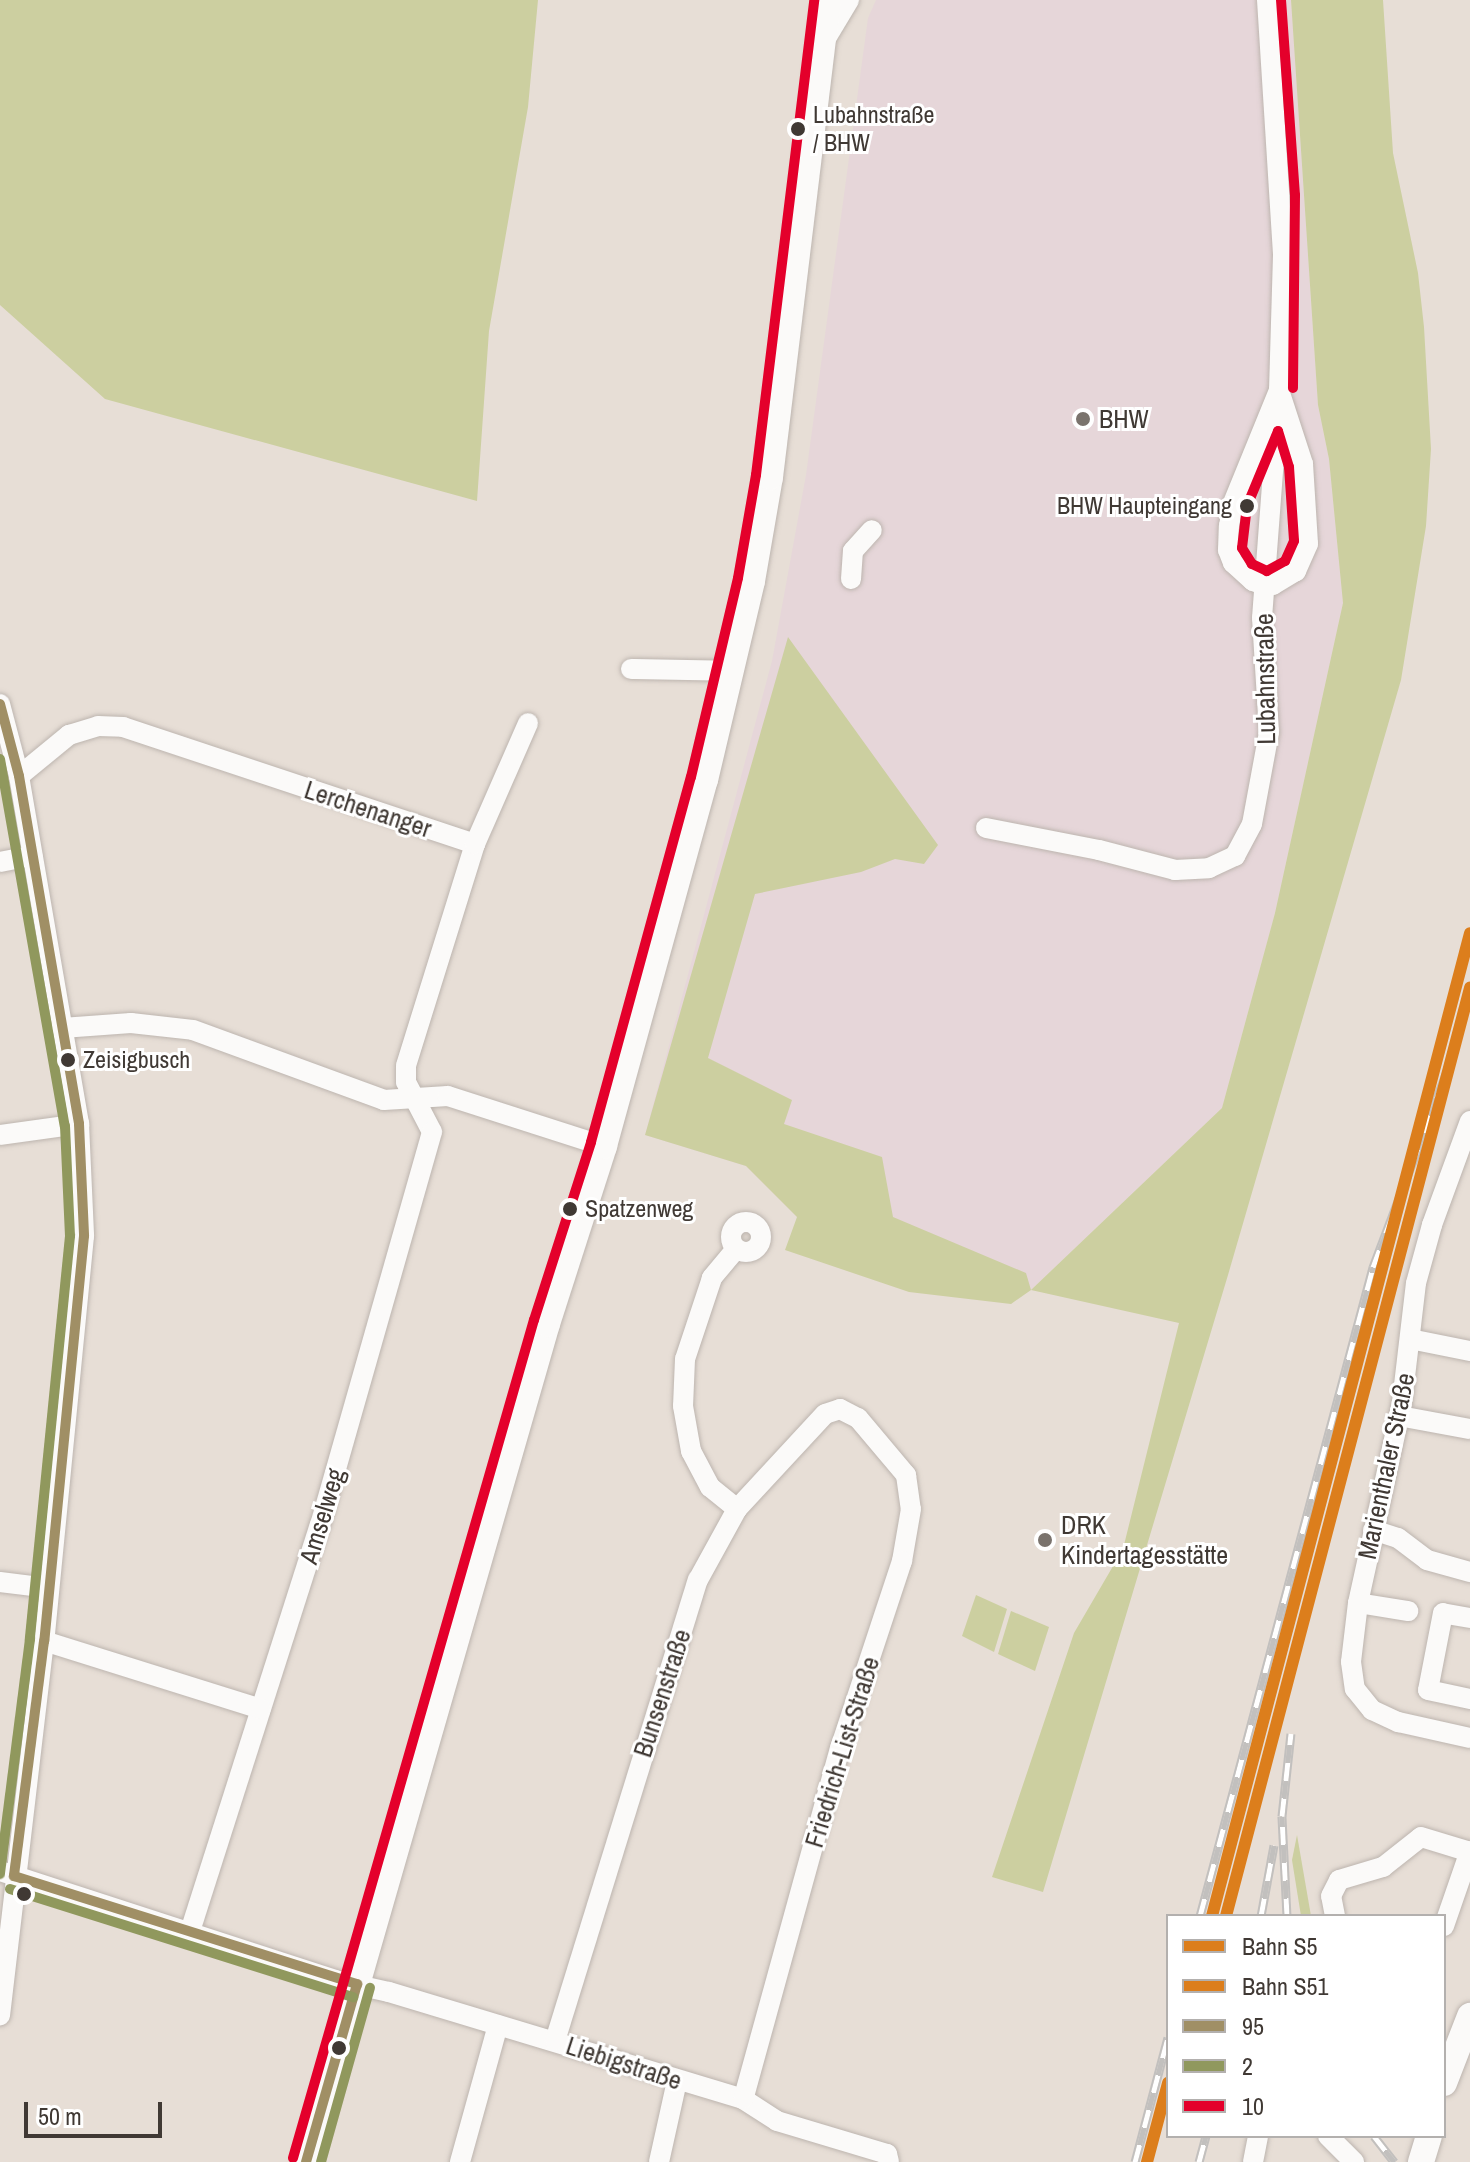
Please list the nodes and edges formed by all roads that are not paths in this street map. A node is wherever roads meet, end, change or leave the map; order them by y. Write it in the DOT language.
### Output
graph roads {
  1 [pos="828,0"];
  2 [pos="849,0"];
  3 [pos="1267,0"];
  4 [pos="823,43"];
  5 [pos="1279,390"];
  6 [pos="872,530"];
  7 [pos="851,579"];
  8 [pos="1264,585"];
  9 [pos="631,669"];
  10 [pos="731,671"];
  11 [pos="0,704"];
  12 [pos="528,723"];
  13 [pos="19,776"];
  14 [pos="986,828"];
  15 [pos="475,844"];
  16 [pos="32,856"];
  17 [pos="0,862"];
  18 [pos="62,1028"];
  19 [pos="414,1099"];
  20 [pos="1470,1121"];
  21 [pos="79,1124"];
  22 [pos="0,1135"];
  23 [pos="604,1146"];
  24 [pos="736,1249"];
  25 [pos="1410,1339"];
  26 [pos="1470,1351"];
  27 [pos="1399,1416"];
  28 [pos="858,1418"];
  29 [pos="1470,1429"];
  30 [pos="737,1509"];
  31 [pos="1373,1530"];
  32 [pos="1470,1572"];
  33 [pos="0,1582"];
  34 [pos="48,1588"];
  35 [pos="1358,1603"];
  36 [pos="1408,1611"];
  37 [pos="1470,1618"];
  38 [pos="44,1641"];
  39 [pos="1470,1699"];
  40 [pos="261,1709"];
  41 [pos="1470,1738"];
  42 [pos="1470,1851"];
  43 [pos="7,1874"];
  44 [pos="1335,1914"];
  45 [pos="1446,1920"];
  46 [pos="189,1934"];
  47 [pos="357,1984"];
  48 [pos="0,2015"];
  49 [pos="1470,2016"];
  50 [pos="498,2025"];
  51 [pos="555,2041"];
  52 [pos="1446,2078"];
  53 [pos="677,2081"];
  54 [pos="743,2099"];
  55 [pos="1258,2138"];
  56 [pos="888,2158"];
  57 [pos="306,2162"];
  58 [pos="460,2162"];
  59 [pos="659,2162"];
  60 [pos="1253,2162"];
  1 -- 4 [label="main road"];
  2 -- 4 [label="street"];
  3 -- 5 [label="street, Lubahnstraße"];
  4 -- 10 [label="main road"];
  5 -- 8 [label="street, Lubahnstraße"];
  5 -- 8 [label="street"];
  5 -- 8 [label="street"];
  6 -- 7 [label="street"];
  8 -- 14 [label="street, Lubahnstraße"];
  9 -- 10 [label="street"];
  10 -- 23 [label="main road"];
  11 -- 13 [label="street"];
  12 -- 15 [label="street"];
  13 -- 15 [label="street, Lerchenanger"];
  13 -- 16 [label="street"];
  15 -- 19 [label="street"];
  16 -- 17 [label="street"];
  16 -- 18 [label="street"];
  18 -- 19 [label="street"];
  18 -- 21 [label="street"];
  19 -- 23 [label="street"];
  19 -- 40 [label="street, Amselweg"];
  20 -- 25 [label="street, Marienthaler Straße"];
  21 -- 22 [label="street"];
  21 -- 34 [label="street"];
  23 -- 47 [label="main road"];
  24 -- 30 [label="street"];
  25 -- 26 [label="street"];
  25 -- 27 [label="street, Marienthaler Straße"];
  27 -- 29 [label="street"];
  27 -- 31 [label="street, Marienthaler Straße"];
  28 -- 30 [label="street, Bunsenstraße"];
  28 -- 54 [label="street, Friedrich-List-Straße"];
  30 -- 51 [label="street, Bunsenstraße"];
  31 -- 32 [label="street"];
  31 -- 35 [label="street, Marienthaler Straße"];
  33 -- 34 [label="street"];
  34 -- 38 [label="street"];
  35 -- 36 [label="street"];
  35 -- 41 [label="street, Marienthaler Straße"];
  37 -- 39 [label="street"];
  38 -- 40 [label="street"];
  38 -- 43 [label="street"];
  40 -- 46 [label="street, Amselweg"];
  42 -- 44 [label="street"];
  42 -- 45 [label="street"];
  43 -- 46 [label="street, Liebigstraße"];
  43 -- 48 [label="street"];
  46 -- 47 [label="street, Liebigstraße"];
  47 -- 50 [label="street, Liebigstraße"];
  47 -- 57 [label="main road"];
  49 -- 52 [label="main road"];
  50 -- 51 [label="street, Liebigstraße"];
  50 -- 58 [label="street"];
  51 -- 53 [label="street, Liebigstraße"];
  53 -- 54 [label="street, Liebigstraße"];
  53 -- 59 [label="street"];
  54 -- 56 [label="street, Liebigstraße"];
  55 -- 60 [label="street"];
}
